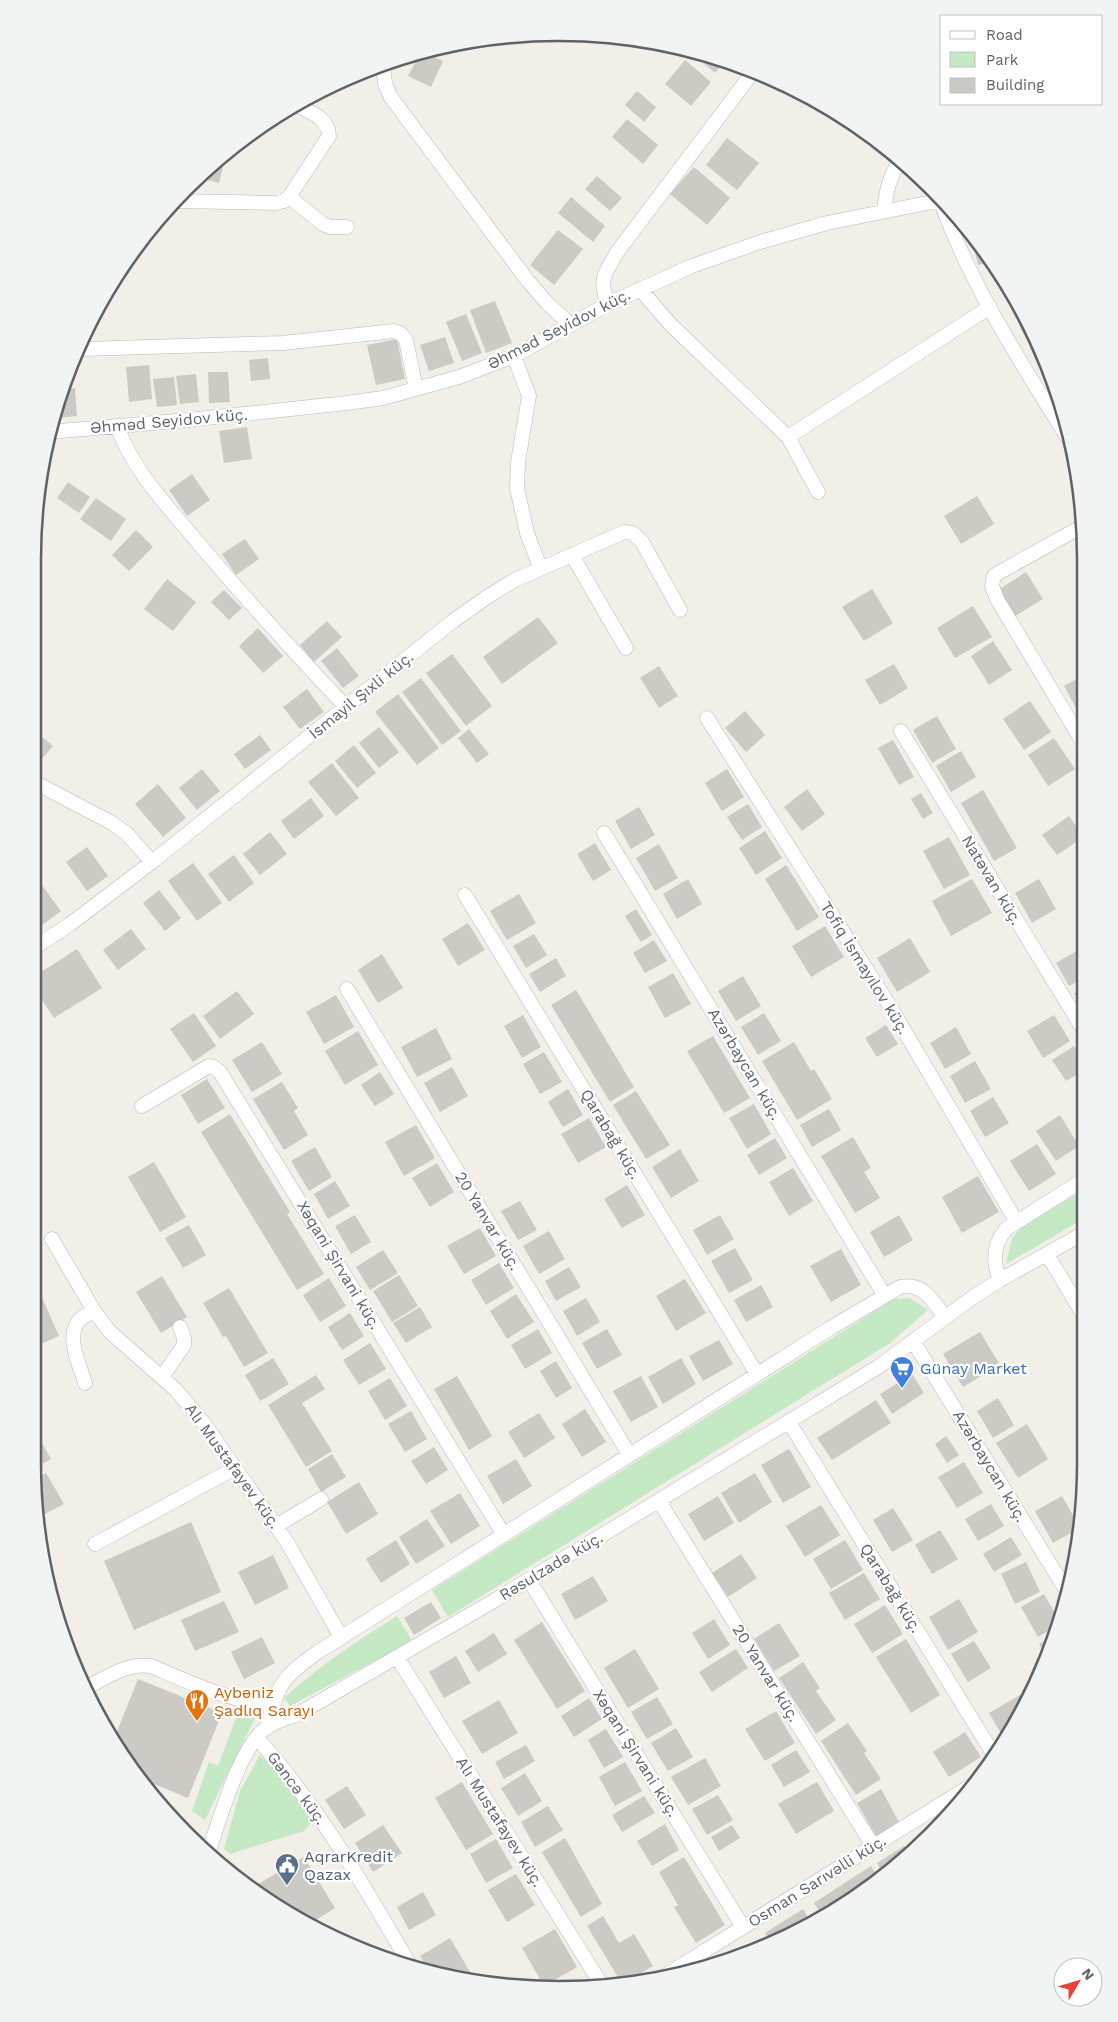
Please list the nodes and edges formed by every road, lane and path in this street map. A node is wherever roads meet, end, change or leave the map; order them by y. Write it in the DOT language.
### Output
graph roads {
  1 [pos="383,73"];
  2 [pos="749,78"];
  3 [pos="304,109"];
  4 [pos="896,166"];
  5 [pos="289,197"];
  6 [pos="185,201"];
  7 [pos="933,202"];
  8 [pos="884,211"];
  9 [pos="948,218"];
  10 [pos="347,227"];
  11 [pos="640,289"];
  12 [pos="608,304"];
  13 [pos="990,307"];
  14 [pos="571,325"];
  15 [pos="86,349"];
  16 [pos="514,356"];
  17 [pos="416,389"];
  18 [pos="1058,423"];
  19 [pos="117,426"];
  20 [pos="57,431"];
  21 [pos="788,436"];
  22 [pos="818,492"];
  23 [pos="1076,529"];
  24 [pos="572,555"];
  25 [pos="540,567"];
  26 [pos="680,610"];
  27 [pos="626,648"];
  28 [pos="346,707"];
  29 [pos="707,718"];
  30 [pos="901,730"];
  31 [pos="1077,733"];
  32 [pos="41,786"];
  33 [pos="604,833"];
  34 [pos="152,862"];
  35 [pos="465,895"];
  36 [pos="41,943"];
  37 [pos="348,988"];
  38 [pos="1077,1019"];
  39 [pos="142,1106"];
  40 [pos="1077,1184"];
  41 [pos="1016,1221"];
  42 [pos="1077,1237"];
  43 [pos="52,1239"];
  44 [pos="1047,1254"];
  45 [pos="1000,1280"];
  46 [pos="885,1296"];
  47 [pos="1077,1304"];
  48 [pos="94,1311"];
  49 [pos="945,1317"];
  50 [pos="180,1327"];
  51 [pos="913,1341"];
  52 [pos="757,1374"];
  53 [pos="162,1377"];
  54 [pos="85,1383"];
  55 [pos="789,1422"];
  56 [pos="629,1454"];
  57 [pos="236,1468"];
  58 [pos="321,1499"];
  59 [pos="659,1500"];
  60 [pos="276,1526"];
  61 [pos="504,1535"];
  62 [pos="95,1544"];
  63 [pos="529,1580"];
  64 [pos="1062,1584"];
  65 [pos="341,1637"];
  66 [pos="397,1657"];
  67 [pos="92,1685"];
  68 [pos="272,1705"];
  69 [pos="262,1733"];
  70 [pos="990,1749"];
  71 [pos="956,1795"];
  72 [pos="211,1845"];
  73 [pos="873,1846"];
  74 [pos="743,1927"];
  75 [pos="405,1957"];
  76 [pos="680,1966"];
  77 [pos="598,1979"];
  1 -- 14 [label="street"];
  2 -- 12 [label="street"];
  3 -- 5 [label="street"];
  4 -- 8 [label="street"];
  5 -- 6 [label="street"];
  5 -- 10 [label="street"];
  7 -- 8 [label="street, Əhməd Seyidov küç."];
  8 -- 11 [label="street, Əhməd Seyidov küç."];
  9 -- 13 [label="street"];
  11 -- 12 [label="street, Əhməd Seyidov küç."];
  11 -- 21 [label="street"];
  12 -- 14 [label="street, Əhməd Seyidov küç."];
  13 -- 18 [label="street"];
  13 -- 21 [label="street"];
  14 -- 16 [label="street, Əhməd Seyidov küç."];
  15 -- 17 [label="street"];
  16 -- 17 [label="street, Əhməd Seyidov küç."];
  16 -- 25 [label="street"];
  17 -- 19 [label="street, Əhməd Seyidov küç."];
  19 -- 20 [label="street, Əhməd Seyidov küç."];
  19 -- 28 [label="street"];
  21 -- 22 [label="street"];
  23 -- 31 [label="street"];
  24 -- 25 [label="street, İsmayil Şıxli küç."];
  24 -- 26 [label="street, İsmayil Şıxli küç."];
  24 -- 27 [label="street"];
  25 -- 28 [label="street, İsmayil Şıxli küç."];
  28 -- 34 [label="street, İsmayil Şıxli küç."];
  29 -- 41 [label="street, Tofiq İsmayılov küç."];
  30 -- 38 [label="street, Natəvan küç."];
  32 -- 34 [label="street"];
  33 -- 46 [label="street, Azərbaycan küç."];
  34 -- 36 [label="street, İsmayil Şıxli küç."];
  35 -- 52 [label="street, Qarabağ küç."];
  37 -- 56 [label="street, 20 Yanvar küç."];
  39 -- 61 [label="street, Xəqani Şirvani küç."];
  40 -- 41 [label="street"];
  41 -- 45 [label="street"];
  42 -- 44 [label="street"];
  43 -- 48 [label="street, Alı Mustafayev küç."];
  44 -- 45 [label="street"];
  44 -- 47 [label="street"];
  45 -- 49 [label="street, Rəsulzadə küç."];
  46 -- 49 [label="street"];
  46 -- 52 [label="street"];
  48 -- 53 [label="street, Alı Mustafayev küç."];
  48 -- 54 [label="street"];
  49 -- 51 [label="street, Rəsulzadə küç."];
  50 -- 53 [label="street"];
  51 -- 55 [label="street, Rəsulzadə küç."];
  51 -- 64 [label="street, Azərbaycan küç."];
  52 -- 56 [label="street"];
  53 -- 57 [label="street, Alı Mustafayev küç."];
  55 -- 59 [label="street, Rəsulzadə küç."];
  55 -- 70 [label="street, Qarabağ küç."];
  56 -- 61 [label="street"];
  57 -- 60 [label="street, Alı Mustafayev küç."];
  57 -- 62 [label="street"];
  58 -- 60 [label="street"];
  59 -- 63 [label="street, Rəsulzadə küç."];
  59 -- 73 [label="street, 20 Yanvar küç."];
  60 -- 65 [label="street, Alı Mustafayev küç."];
  61 -- 65 [label="street"];
  63 -- 66 [label="street, Rəsulzadə küç."];
  63 -- 74 [label="street, Xəqani Şirvani küç."];
  65 -- 68 [label="street"];
  66 -- 69 [label="street, Rəsulzadə küç."];
  66 -- 77 [label="street, Alı Mustafayev küç."];
  67 -- 68 [label="street"];
  68 -- 69 [label="street"];
  69 -- 72 [label="street"];
  69 -- 75 [label="street, Gəncə küç."];
  71 -- 73 [label="street, Osman Sarıvəlli küç."];
  73 -- 74 [label="street, Osman Sarıvəlli küç."];
  74 -- 76 [label="street, Osman Sarıvəlli küç."];
}
